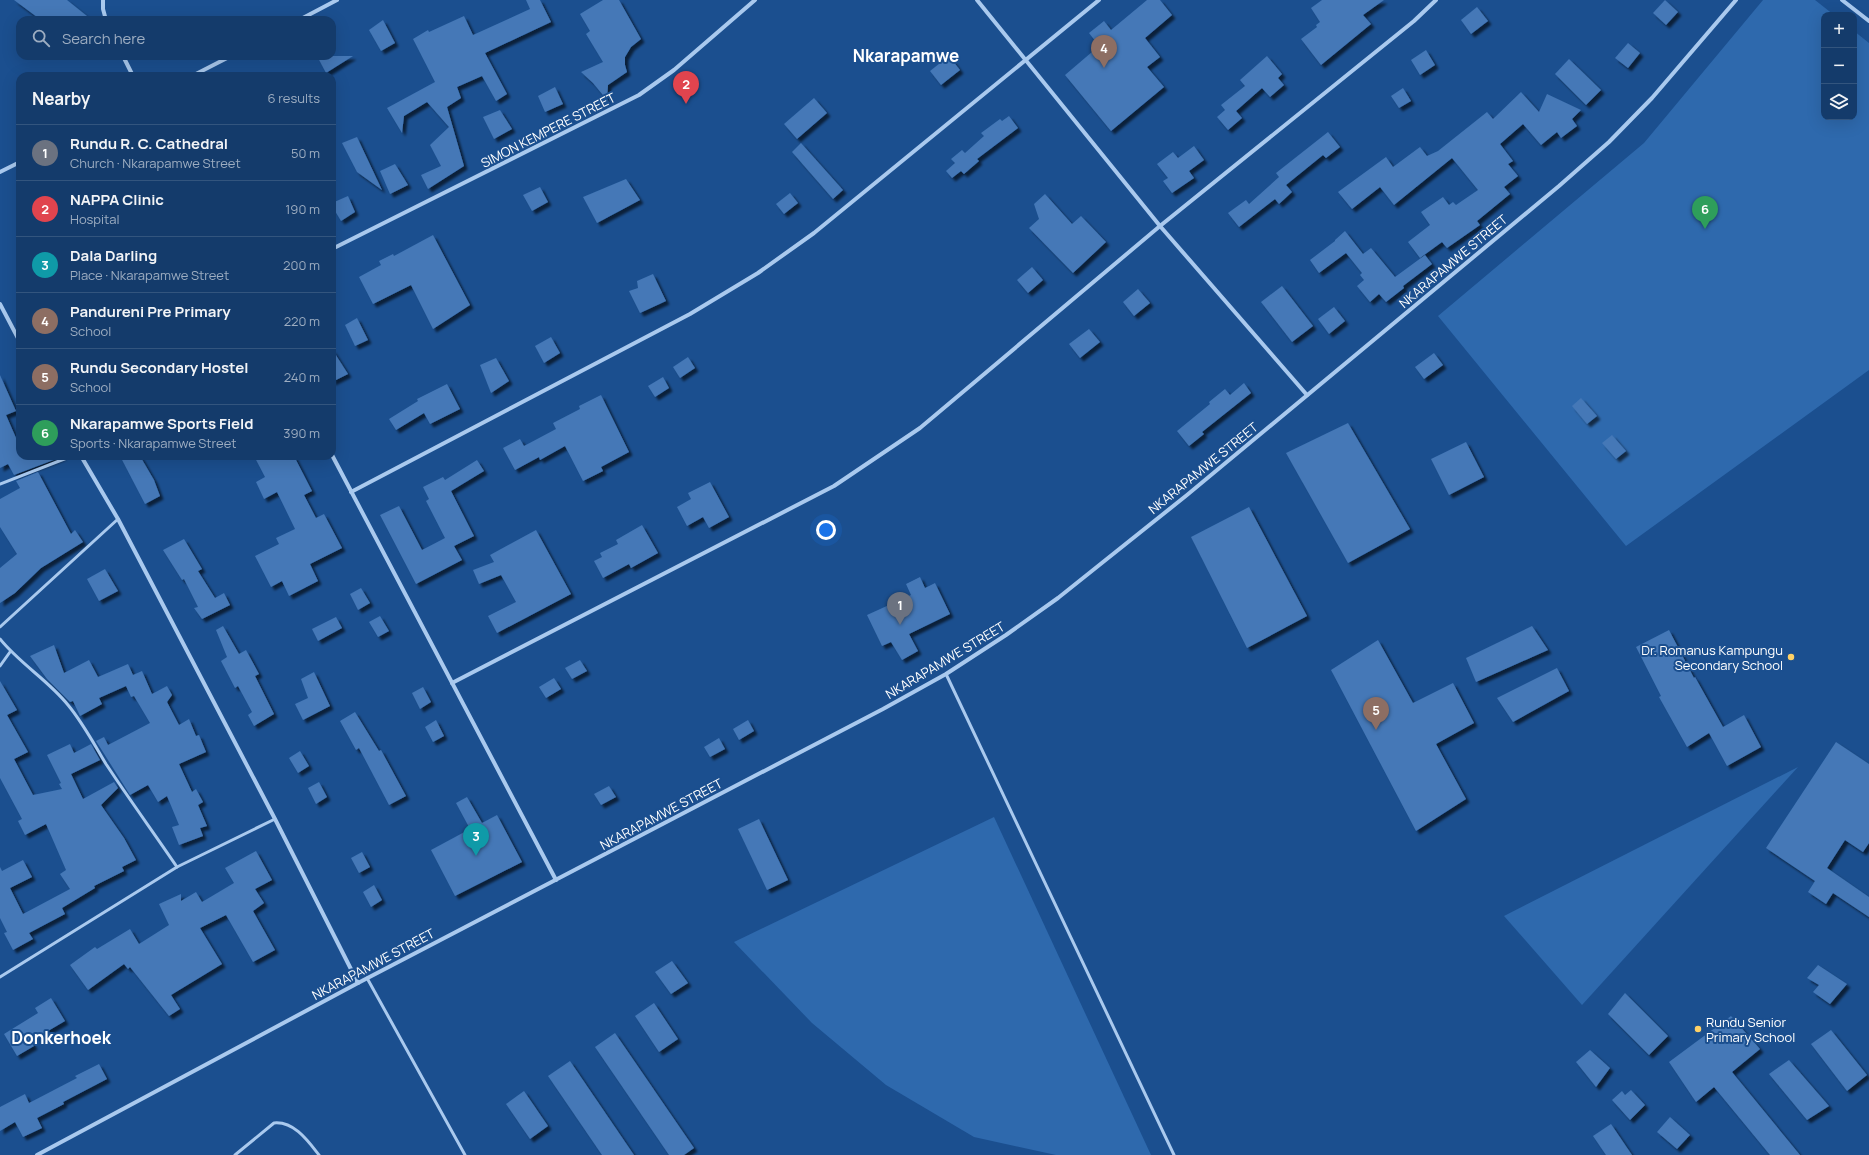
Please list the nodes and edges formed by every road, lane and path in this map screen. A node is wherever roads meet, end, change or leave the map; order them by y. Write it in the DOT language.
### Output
graph roads {
  1 [pos="103,0"];
  2 [pos="337,0"];
  3 [pos="755,0"];
  4 [pos="977,0"];
  5 [pos="1098,0"];
  6 [pos="1436,0"];
  7 [pos="1736,0"];
  8 [pos="1842,0"];
  9 [pos="105,16"];
  10 [pos="307,16"];
  11 [pos="1868,20"];
  12 [pos="125,60"];
  13 [pos="222,60"];
  14 [pos="1027,60"];
  15 [pos="131,72"];
  16 [pos="200,72"];
  17 [pos="16,164"];
  18 [pos="0,172"];
  19 [pos="1160,226"];
  20 [pos="336,247"];
  21 [pos="0,304"];
  22 [pos="16,334"];
  23 [pos="1307,395"];
  24 [pos="62,460"];
  25 [pos="83,460"];
  26 [pos="335,460"];
  27 [pos="0,484"];
  28 [pos="351,492"];
  29 [pos="118,520"];
  30 [pos="0,627"];
  31 [pos="0,639"];
  32 [pos="10,652"];
  33 [pos="0,666"];
  34 [pos="946,674"];
  35 [pos="452,683"];
  36 [pos="275,819"];
  37 [pos="178,867"];
  38 [pos="556,880"];
  39 [pos="0,977"];
  40 [pos="367,978"];
  41 [pos="358,983"];
  42 [pos="37,1155"];
  43 [pos="236,1155"];
  44 [pos="319,1155"];
  45 [pos="465,1155"];
  46 [pos="1174,1155"];
  1 -- 9 [label="street"];
  2 -- 10 [label="street"];
  3 -- 20 [label="street, SIMON KEMPERE STREET"];
  4 -- 14 [label="street"];
  5 -- 14 [label="street"];
  6 -- 19 [label="street"];
  7 -- 23 [label="street, NKARAPAMWE STREET"];
  8 -- 11 [label="street"];
  12 -- 15 [label="street"];
  13 -- 16 [label="street"];
  14 -- 19 [label="street"];
  14 -- 28 [label="street"];
  17 -- 18 [label="street"];
  19 -- 23 [label="street"];
  19 -- 35 [label="street"];
  21 -- 22 [label="street"];
  23 -- 34 [label="street, NKARAPAMWE STREET"];
  24 -- 27 [label="lane"];
  25 -- 29 [label="street"];
  26 -- 28 [label="street"];
  28 -- 35 [label="street"];
  29 -- 30 [label="lane"];
  29 -- 36 [label="street"];
  31 -- 32 [label="lane"];
  32 -- 33 [label="lane"];
  32 -- 37 [label="lane"];
  34 -- 38 [label="street, NKARAPAMWE STREET"];
  34 -- 46 [label="lane"];
  35 -- 38 [label="street"];
  36 -- 37 [label="lane"];
  36 -- 41 [label="street"];
  37 -- 39 [label="lane"];
  38 -- 40 [label="street, NKARAPAMWE STREET"];
  40 -- 41 [label="street, NKARAPAMWE STREET"];
  40 -- 45 [label="lane"];
  41 -- 42 [label="street, NKARAPAMWE STREET"];
  43 -- 44 [label="lane"];
}
